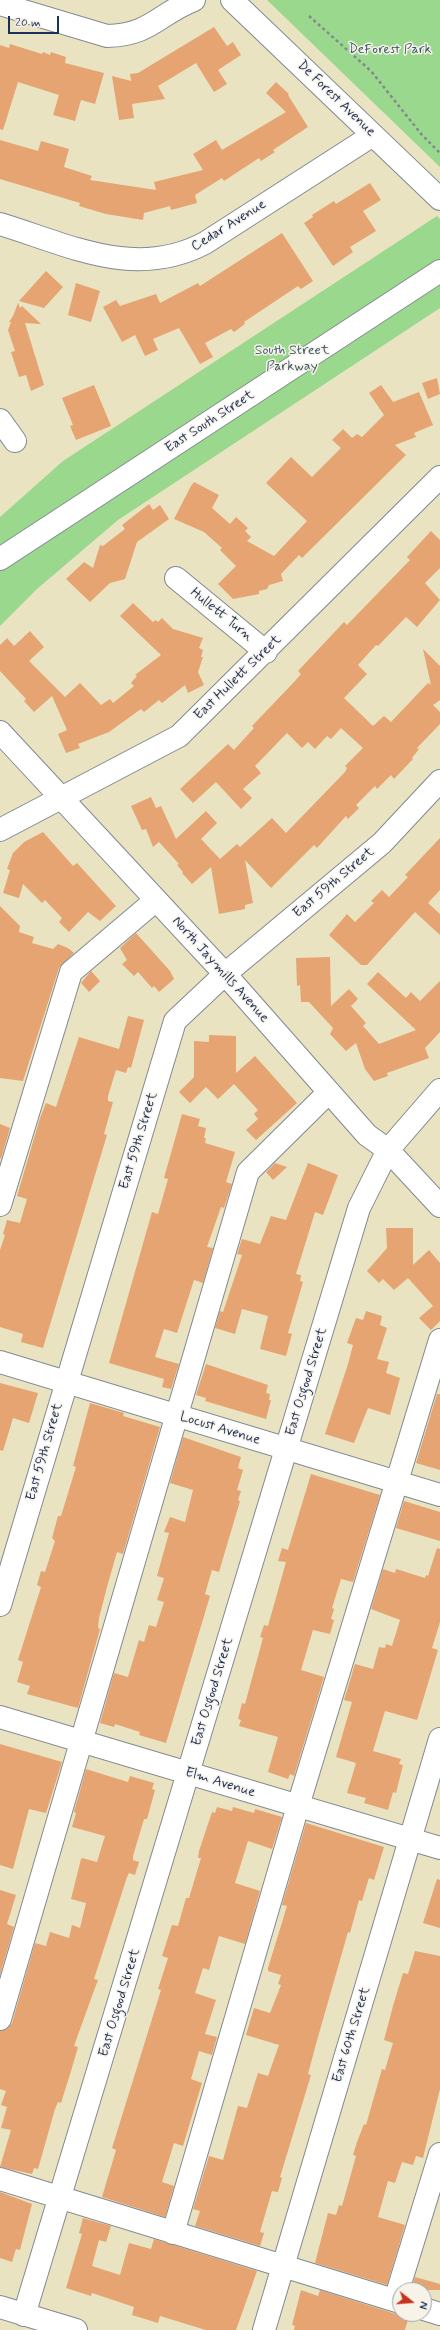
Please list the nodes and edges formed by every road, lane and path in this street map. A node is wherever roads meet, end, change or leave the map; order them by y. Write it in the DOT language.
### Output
graph roads {
  1 [pos="194,0"];
  2 [pos="232,0"];
  3 [pos="0,4"];
  4 [pos="309,16"];
  5 [pos="373,135"];
  6 [pos="440,153"];
  7 [pos="440,199"];
  8 [pos="2,231"];
  9 [pos="440,271"];
  10 [pos="0,420"];
  11 [pos="15,441"];
  12 [pos="440,477"];
  13 [pos="0,559"];
  14 [pos="176,578"];
  15 [pos="266,652"];
  16 [pos="0,732"];
  17 [pos="440,781"];
  18 [pos="60,797"];
  19 [pos="0,830"];
  20 [pos="156,900"];
  21 [pos="225,974"];
  22 [pos="440,1090"];
  23 [pos="329,1092"];
  24 [pos="388,1150"];
  25 [pos="0,1205"];
  26 [pos="440,1206"];
  27 [pos="440,1340"];
  28 [pos="0,1362"];
  29 [pos="65,1382"];
  30 [pos="178,1416"];
  31 [pos="287,1449"];
  32 [pos="396,1481"];
  33 [pos="440,1495"];
  34 [pos="0,1604"];
  35 [pos="0,1717"];
  36 [pos="440,1739"];
  37 [pos="82,1742"];
  38 [pos="188,1773"];
  39 [pos="298,1806"];
  40 [pos="411,1840"];
  41 [pos="440,1848"];
  42 [pos="0,2019"];
  43 [pos="440,2154"];
  44 [pos="0,2179"];
  45 [pos="61,2198"];
  46 [pos="173,2233"];
  47 [pos="283,2266"];
  48 [pos="403,2282"];
  49 [pos="392,2299"];
  50 [pos="0,2307"];
  51 [pos="24,2315"];
  52 [pos="76,2330"];
  53 [pos="264,2330"];
  1 -- 3 [label="street"];
  2 -- 5 [label="street, De Forest Avenue"];
  4 -- 6 [label="path"];
  5 -- 7 [label="street, De Forest Avenue"];
  5 -- 8 [label="street, Cedar Avenue"];
  9 -- 13 [label="street, East South Street"];
  10 -- 11 [label="street"];
  12 -- 15 [label="street, East Hullett Street"];
  14 -- 15 [label="street, Hullett Turn"];
  15 -- 18 [label="street, East Hullett Street"];
  16 -- 18 [label="street, North Jaymills Avenue"];
  17 -- 21 [label="street, East 59th Street"];
  18 -- 19 [label="street, East Hullett Street"];
  18 -- 20 [label="street, North Jaymills Avenue"];
  20 -- 21 [label="street, North Jaymills Avenue"];
  20 -- 25 [label="street"];
  21 -- 23 [label="street, North Jaymills Avenue"];
  21 -- 29 [label="street, East 59th Street"];
  22 -- 24 [label="street, East Osgood Street"];
  23 -- 24 [label="street, North Jaymills Avenue"];
  23 -- 30 [label="street"];
  24 -- 26 [label="street, North Jaymills Avenue"];
  24 -- 31 [label="street, East Osgood Street"];
  27 -- 32 [label="street"];
  28 -- 29 [label="street, Locust Avenue"];
  29 -- 30 [label="street, Locust Avenue"];
  29 -- 34 [label="street, East 59th Street"];
  30 -- 31 [label="street, Locust Avenue"];
  30 -- 37 [label="street"];
  31 -- 32 [label="street, Locust Avenue"];
  31 -- 38 [label="street, East Osgood Street"];
  32 -- 33 [label="street, Locust Avenue"];
  32 -- 39 [label="street"];
  35 -- 37 [label="street, Elm Avenue"];
  36 -- 40 [label="street, East 60th Street"];
  37 -- 38 [label="street, Elm Avenue"];
  37 -- 42 [label="street"];
  38 -- 39 [label="street, Elm Avenue"];
  38 -- 45 [label="street, East Osgood Street"];
  39 -- 40 [label="street, Elm Avenue"];
  39 -- 46 [label="street"];
  40 -- 41 [label="street, Elm Avenue"];
  40 -- 47 [label="street, East 60th Street"];
  43 -- 48 [label="street"];
  44 -- 45 [label="street"];
  45 -- 46 [label="street"];
  45 -- 51 [label="street, East Osgood Street"];
  46 -- 47 [label="street"];
  47 -- 49 [label="street"];
  47 -- 53 [label="street, East 60th Street"];
  50 -- 51 [label="street"];
  51 -- 52 [label="street"];
}
